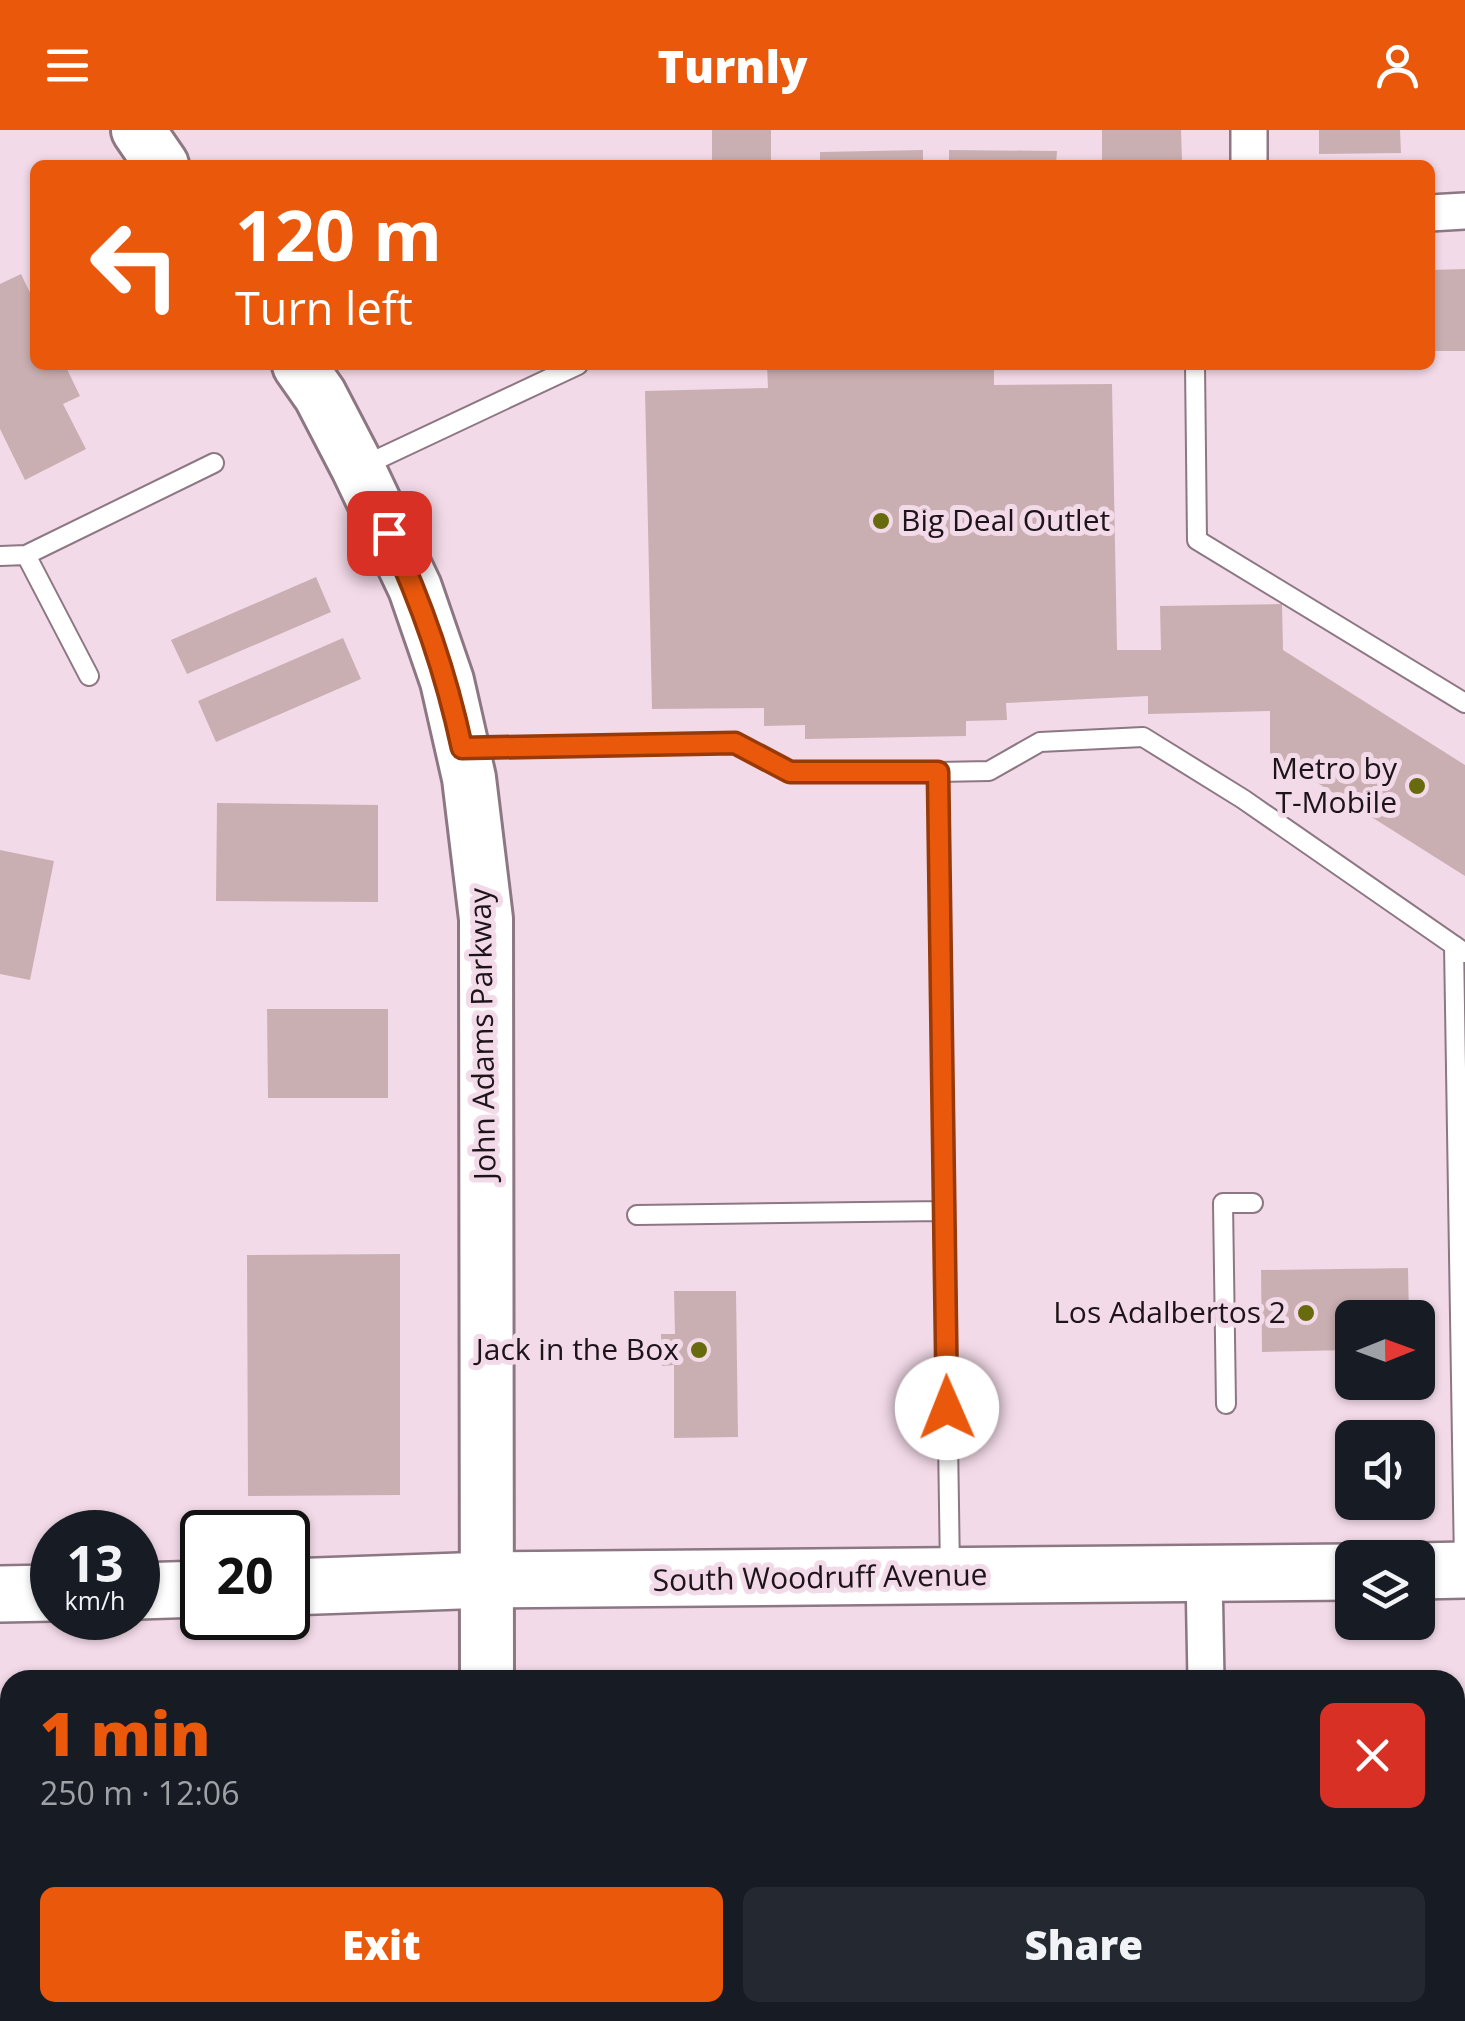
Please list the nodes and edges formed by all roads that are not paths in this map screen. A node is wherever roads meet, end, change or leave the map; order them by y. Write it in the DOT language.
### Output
graph roads {
  1 [pos="138,130"];
  2 [pos="1249,130"];
  3 [pos="159,160"];
  4 [pos="1249,160"];
  5 [pos="1465,211"];
  6 [pos="1435,212"];
  7 [pos="302,370"];
  8 [pos="567,370"];
  9 [pos="1195,370"];
  10 [pos="214,463"];
  11 [pos="358,468"];
  12 [pos="26,555"];
  13 [pos="0,556"];
  14 [pos="88,676"];
  15 [pos="1465,704"];
  16 [pos="462,748"];
  17 [pos="938,772"];
  18 [pos="1459,949"];
  19 [pos="1253,1203"];
  20 [pos="944,1211"];
  21 [pos="637,1215"];
  22 [pos="1226,1404"];
  23 [pos="1465,1570"];
  24 [pos="1435,1571"];
  25 [pos="1335,1572"];
  26 [pos="1204,1574"];
  27 [pos="950,1577"];
  28 [pos="488,1580"];
  29 [pos="310,1585"];
  30 [pos="30,1593"];
  31 [pos="0,1594"];
  32 [pos="487,1670"];
  33 [pos="1206,1670"];
  1 -- 3 [label="street"];
  2 -- 4 [label="street"];
  5 -- 6 [label="street"];
  7 -- 11 [label="street, John Adams Parkway"];
  8 -- 11 [label="lane"];
  9 -- 15 [label="lane"];
  10 -- 12 [label="lane"];
  11 -- 16 [label="street, John Adams Parkway"];
  12 -- 13 [label="lane"];
  12 -- 14 [label="lane"];
  16 -- 17 [label="lane"];
  16 -- 28 [label="street, John Adams Parkway"];
  17 -- 18 [label="lane"];
  17 -- 20 [label="lane"];
  18 -- 23 [label="lane"];
  19 -- 22 [label="lane"];
  20 -- 21 [label="lane"];
  20 -- 27 [label="lane"];
  23 -- 24 [label="main road"];
  25 -- 26 [label="main road, South Woodruff Avenue"];
  26 -- 27 [label="main road, South Woodruff Avenue"];
  26 -- 33 [label="street"];
  27 -- 28 [label="main road, South Woodruff Avenue"];
  28 -- 29 [label="main road, South Woodruff Avenue"];
  28 -- 32 [label="street, John Adams Parkway"];
  30 -- 31 [label="main road"];
}
